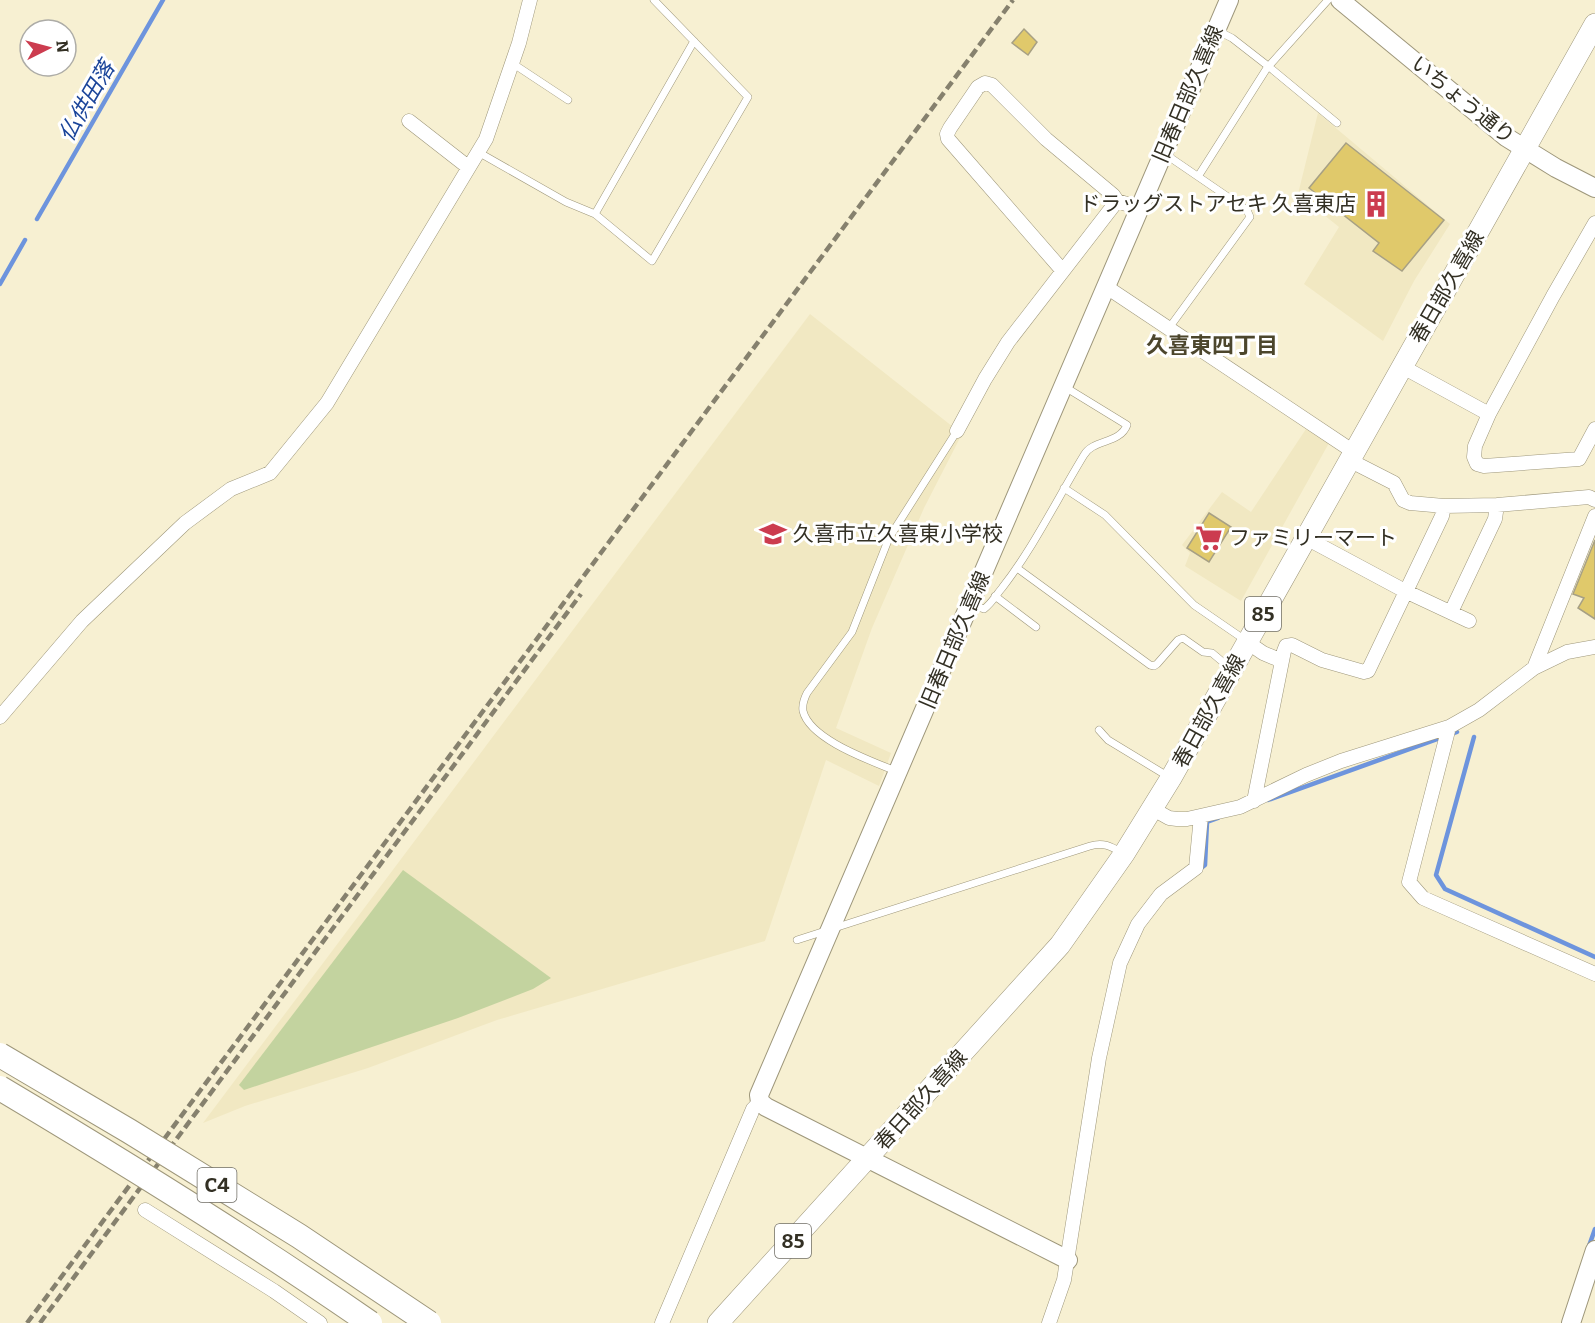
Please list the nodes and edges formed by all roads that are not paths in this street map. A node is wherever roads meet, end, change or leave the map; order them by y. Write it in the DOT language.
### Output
graph roads {
  1 [pos="530,0"];
  2 [pos="654,0"];
  3 [pos="1229,0"];
  4 [pos="1328,0"];
  5 [pos="1340,0"];
  6 [pos="1595,24"];
  7 [pos="1216,30"];
  8 [pos="694,41"];
  9 [pos="512,63"];
  10 [pos="1269,66"];
  11 [pos="568,100"];
  12 [pos="409,121"];
  13 [pos="1337,123"];
  14 [pos="1526,150"];
  15 [pos="478,152"];
  16 [pos="1162,152"];
  17 [pos="468,167"];
  18 [pos="1199,175"];
  19 [pos="1595,188"];
  20 [pos="1117,201"];
  21 [pos="1139,208"];
  22 [pos="595,214"];
  23 [pos="1595,223"];
  24 [pos="1062,270"];
  25 [pos="1105,286"];
  26 [pos="1169,328"];
  27 [pos="1401,366"];
  28 [pos="1063,386"];
  29 [pos="1489,414"];
  30 [pos="1595,429"];
  31 [pos="957,431"];
  32 [pos="1351,456"];
  33 [pos="1064,488"];
  34 [pos="1595,500"];
  35 [pos="1497,505"];
  36 [pos="1444,506"];
  37 [pos="1595,516"];
  38 [pos="1306,538"];
  39 [pos="1017,567"];
  40 [pos="1405,591"];
  41 [pos="995,596"];
  42 [pos="970,604"];
  43 [pos="1451,612"];
  44 [pos="1469,621"];
  45 [pos="1036,627"];
  46 [pos="1247,642"];
  47 [pos="1595,646"];
  48 [pos="1282,661"];
  49 [pos="1534,668"];
  50 [pos="1232,669"];
  51 [pos="5,700"];
  52 [pos="0,717"];
  53 [pos="1449,727"];
  54 [pos="1100,730"];
  55 [pos="899,772"];
  56 [pos="1171,778"];
  57 [pos="1254,801"];
  58 [pos="1153,809"];
  59 [pos="1201,816"];
  60 [pos="1124,854"];
  61 [pos="831,929"];
  62 [pos="797,940"];
  63 [pos="1595,974"];
  64 [pos="0,1055"];
  65 [pos="0,1088"];
  66 [pos="760,1102"];
  67 [pos="868,1159"];
  68 [pos="145,1210"];
  69 [pos="1595,1250"];
  70 [pos="1068,1260"];
  71 [pos="320,1323"];
  72 [pos="370,1323"];
  73 [pos="429,1323"];
  74 [pos="662,1323"];
  75 [pos="718,1323"];
  76 [pos="1049,1323"];
  77 [pos="1571,1323"];
  1 -- 9 [label="street"];
  2 -- 8 [label="lane"];
  3 -- 7 [label="street, 旧春日部久喜線"];
  4 -- 10 [label="lane"];
  5 -- 14 [label="street, いちょう通り"];
  6 -- 14 [label="main road, 春日部久喜線 / 85"];
  7 -- 10 [label="lane"];
  7 -- 16 [label="street, 旧春日部久喜線"];
  8 -- 22 [label="lane"];
  8 -- 22 [label="lane"];
  9 -- 11 [label="lane"];
  9 -- 15 [label="street"];
  10 -- 13 [label="lane"];
  10 -- 18 [label="lane"];
  12 -- 17 [label="street"];
  14 -- 19 [label="street, いちょう通り"];
  14 -- 27 [label="main road, 春日部久喜線 / 85"];
  15 -- 17 [label="street"];
  15 -- 22 [label="lane"];
  16 -- 18 [label="lane"];
  16 -- 21 [label="street, 旧春日部久喜線"];
  17 -- 51 [label="street"];
  18 -- 26 [label="lane"];
  20 -- 21 [label="street"];
  20 -- 24 [label="street"];
  20 -- 24 [label="street"];
  21 -- 25 [label="street, 旧春日部久喜線"];
  23 -- 29 [label="street"];
  24 -- 31 [label="street"];
  25 -- 26 [label="street"];
  25 -- 28 [label="street, 旧春日部久喜線"];
  26 -- 32 [label="street"];
  27 -- 29 [label="street"];
  27 -- 32 [label="main road, 春日部久喜線 / 85"];
  28 -- 33 [label="lane"];
  28 -- 42 [label="street, 旧春日部久喜線"];
  29 -- 30 [label="street"];
  31 -- 55 [label="lane"];
  32 -- 36 [label="street"];
  32 -- 38 [label="main road, 春日部久喜線 / 85"];
  33 -- 39 [label="lane"];
  33 -- 46 [label="lane"];
  34 -- 35 [label="street"];
  35 -- 36 [label="street"];
  35 -- 43 [label="street"];
  36 -- 40 [label="street"];
  37 -- 49 [label="street"];
  38 -- 40 [label="street"];
  38 -- 46 [label="main road, 春日部久喜線 / 85"];
  39 -- 41 [label="lane"];
  39 -- 50 [label="lane"];
  40 -- 43 [label="street"];
  40 -- 48 [label="street"];
  41 -- 42 [label="lane"];
  41 -- 45 [label="lane"];
  42 -- 55 [label="street, 旧春日部久喜線"];
  43 -- 44 [label="street"];
  46 -- 48 [label="street"];
  46 -- 50 [label="main road, 春日部久喜線 / 85"];
  47 -- 49 [label="street"];
  48 -- 57 [label="street"];
  49 -- 53 [label="street"];
  50 -- 56 [label="main road, 春日部久喜線 / 85"];
  51 -- 52 [label="street"];
  53 -- 57 [label="street"];
  53 -- 63 [label="street"];
  54 -- 56 [label="lane"];
  55 -- 61 [label="street, 旧春日部久喜線"];
  56 -- 58 [label="main road, 春日部久喜線 / 85"];
  57 -- 59 [label="street"];
  58 -- 59 [label="street"];
  58 -- 60 [label="main road, 春日部久喜線 / 85"];
  59 -- 70 [label="street"];
  60 -- 61 [label="lane"];
  60 -- 67 [label="main road, 春日部久喜線 / 85"];
  61 -- 62 [label="lane"];
  61 -- 66 [label="street, 旧春日部久喜線"];
  64 -- 73 [label="highway, C4, bridge"];
  65 -- 72 [label="highway, C4, bridge"];
  66 -- 67 [label="street"];
  66 -- 74 [label="street"];
  67 -- 70 [label="street"];
  67 -- 75 [label="main road, 春日部久喜線 / 85"];
  68 -- 71 [label="street"];
  69 -- 77 [label="street"];
  70 -- 76 [label="street"];
}
